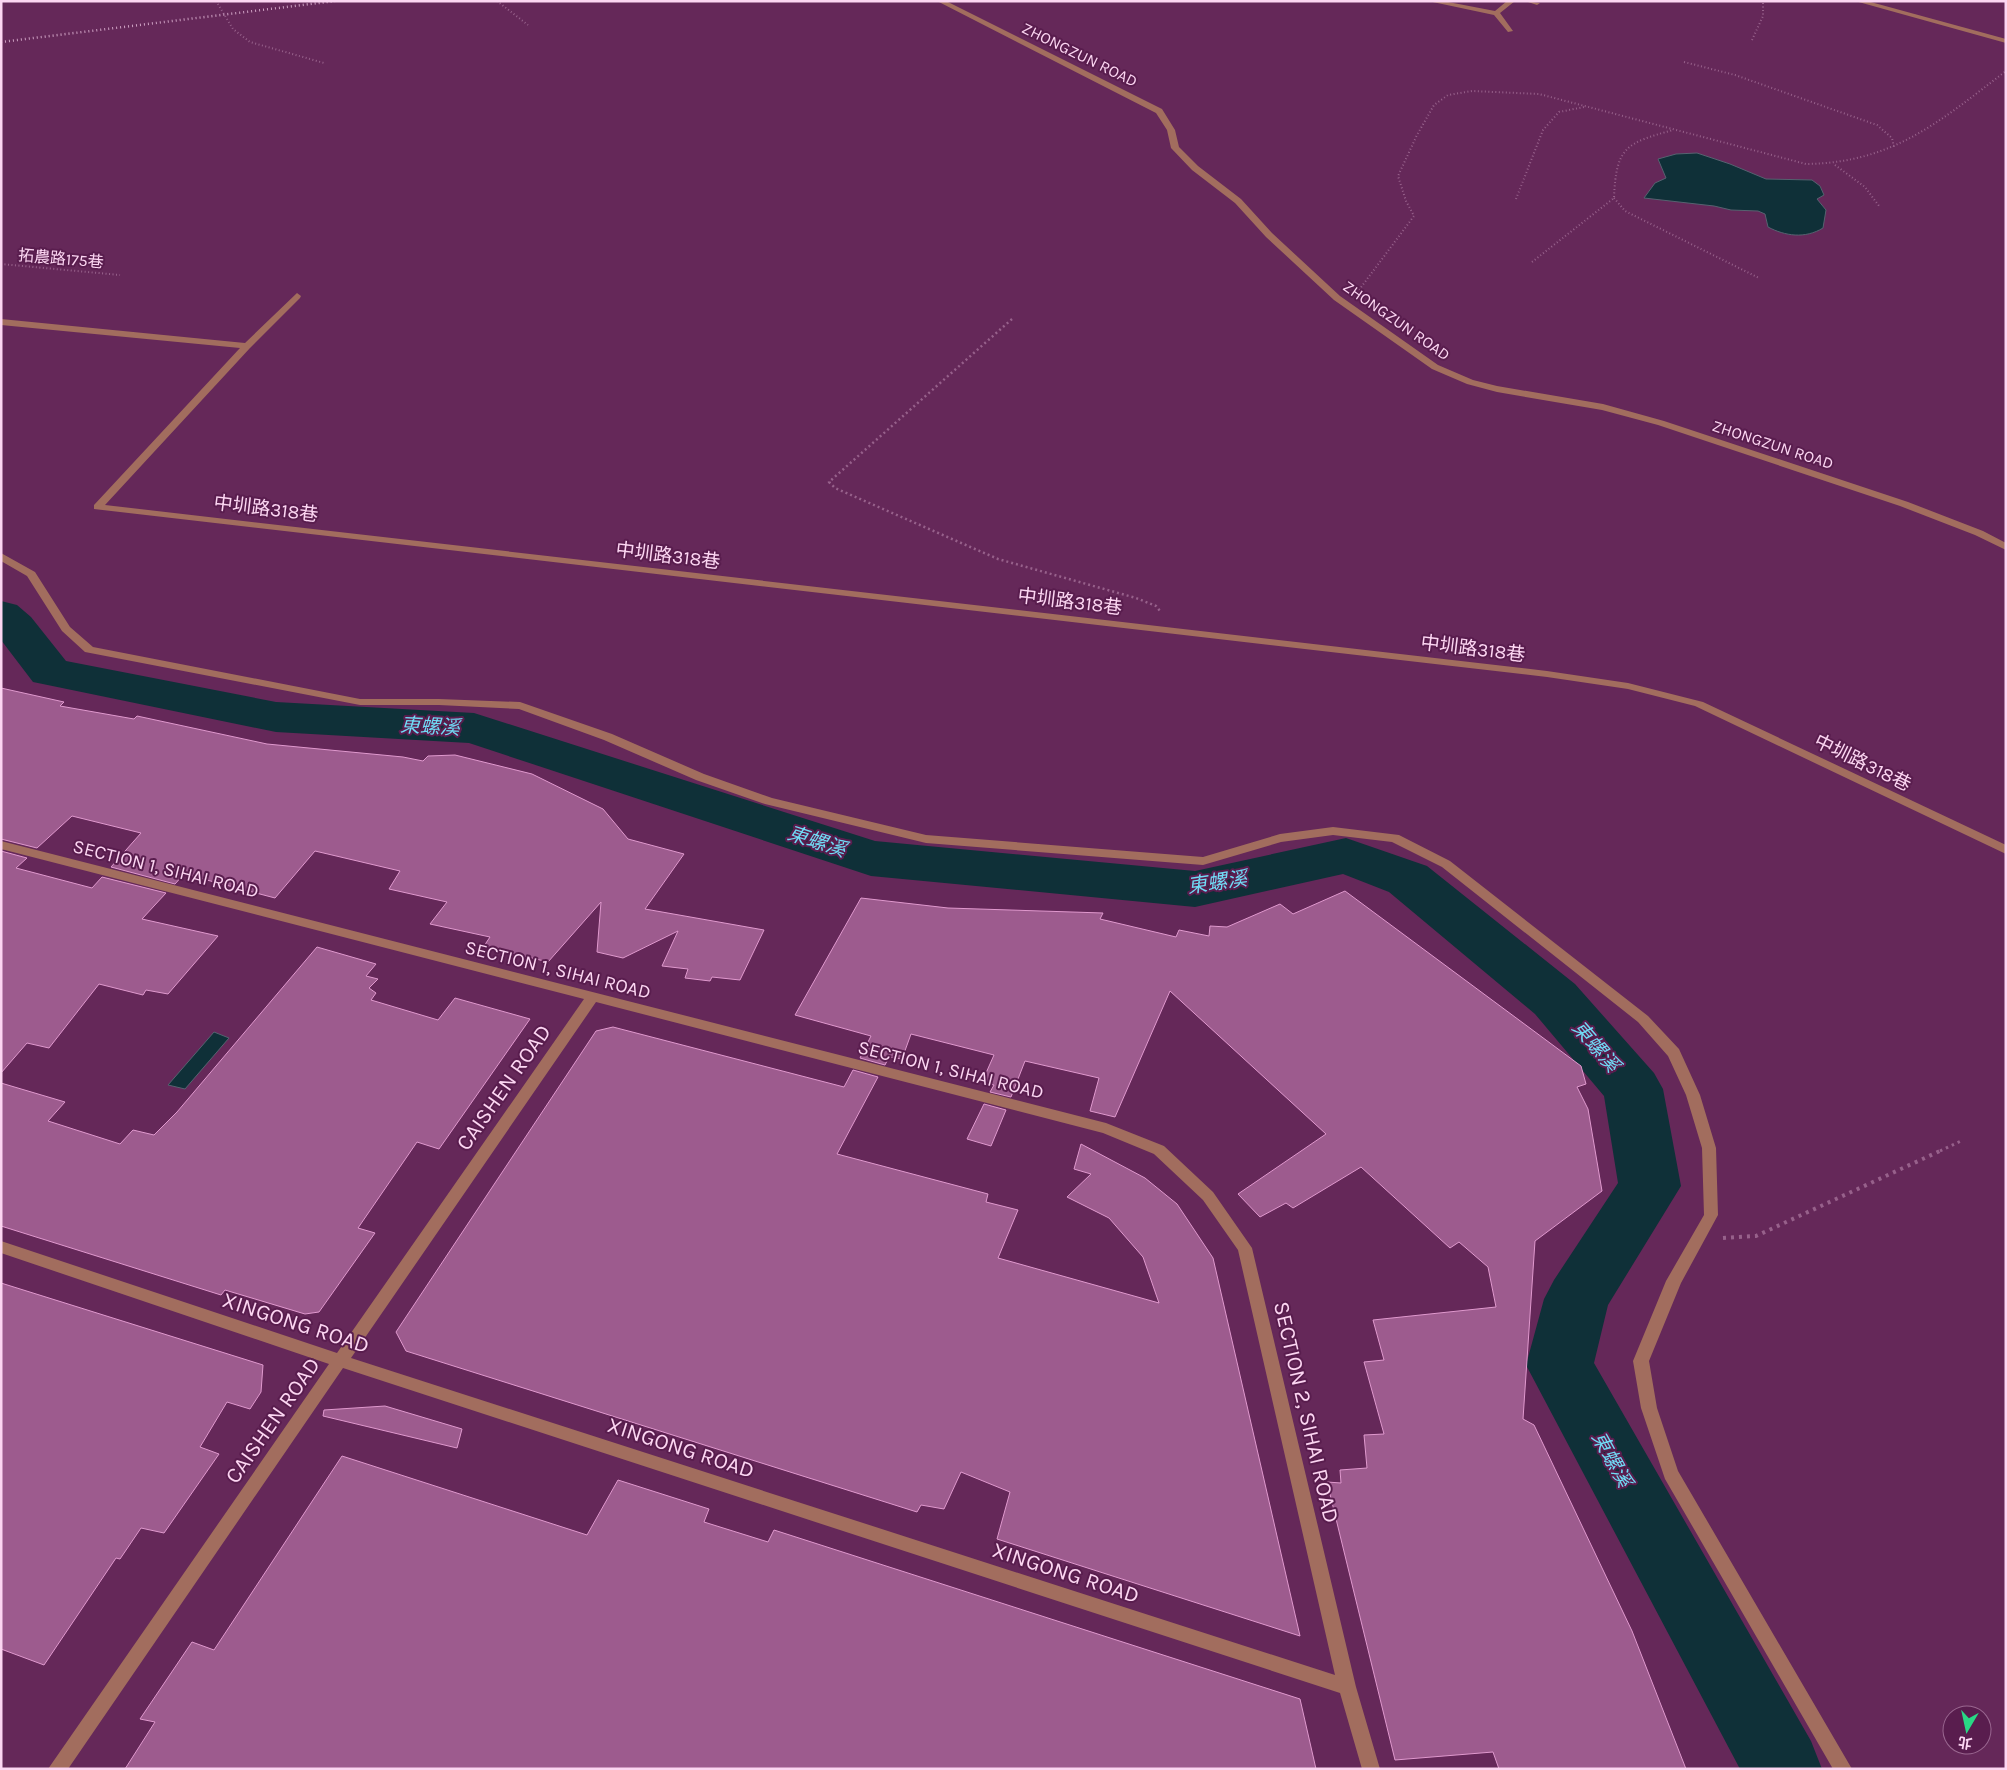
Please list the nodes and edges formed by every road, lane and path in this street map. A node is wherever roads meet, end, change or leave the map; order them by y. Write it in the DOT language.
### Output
graph roads {
  1 [pos="216,1"];
  2 [pos="497,1"];
  3 [pos="940,1"];
  4 [pos="1431,1"];
  5 [pos="1512,1"];
  6 [pos="1528,1"];
  7 [pos="1763,1"];
  8 [pos="1858,1"];
  9 [pos="1537,3"];
  10 [pos="1496,13"];
  11 [pos="528,25"];
  12 [pos="1510,31"];
  13 [pos="1752,40"];
  14 [pos="2006,40"];
  15 [pos="1684,62"];
  16 [pos="324,63"];
  17 [pos="2006,71"];
  18 [pos="1585,106"];
  19 [pos="1674,130"];
  20 [pos="1894,147"];
  21 [pos="1834,165"];
  22 [pos="1614,198"];
  23 [pos="1516,199"];
  24 [pos="1879,206"];
  25 [pos="1532,262"];
  26 [pos="1,264"];
  27 [pos="120,275"];
  28 [pos="1759,278"];
  29 [pos="297,296"];
  30 [pos="1337,298"];
  31 [pos="1012,319"];
  32 [pos="1,322"];
  33 [pos="247,346"];
  34 [pos="2006,547"];
  35 [pos="1,556"];
  36 [pos="1169,630"];
  37 [pos="1,845"];
  38 [pos="2006,850"];
  39 [pos="592,997"];
  40 [pos="1106,1128"];
  41 [pos="1963,1140"];
  42 [pos="1697,1239"];
  43 [pos="1,1247"];
  44 [pos="341,1361"];
  45 [pos="1347,1686"];
  46 [pos="57,1769"];
  47 [pos="1371,1769"];
  48 [pos="1843,1769"];
  1 -- 16 [label="path"];
  2 -- 11 [label="path"];
  3 -- 30 [label="street, ZHONGZUN ROAD"];
  4 -- 10 [label="street"];
  5 -- 10 [label="street"];
  6 -- 9 [label="street"];
  7 -- 13 [label="path"];
  8 -- 14 [label="street"];
  10 -- 12 [label="street"];
  15 -- 20 [label="path"];
  17 -- 20 [label="path"];
  18 -- 19 [label="path"];
  18 -- 23 [label="path"];
  18 -- 30 [label="path"];
  19 -- 21 [label="path"];
  19 -- 22 [label="path"];
  20 -- 21 [label="path"];
  21 -- 24 [label="path"];
  22 -- 25 [label="path"];
  22 -- 28 [label="path"];
  26 -- 27 [label="path, 拓農路175巷"];
  29 -- 33 [label="street"];
  30 -- 34 [label="street, ZHONGZUN ROAD"];
  31 -- 36 [label="path"];
  32 -- 33 [label="street"];
  33 -- 36 [label="street, 中圳路318巷"];
  35 -- 42 [label="street"];
  36 -- 38 [label="street, 中圳路318巷"];
  37 -- 39 [label="street, SECTION 1, SIHAI ROAD"];
  39 -- 40 [label="street, SECTION 1, SIHAI ROAD"];
  39 -- 44 [label="street, CAISHEN ROAD"];
  40 -- 45 [label="street, SECTION 2, SIHAI ROAD"];
  41 -- 42 [label="path"];
  42 -- 48 [label="street"];
  43 -- 44 [label="street, XINGONG ROAD"];
  44 -- 45 [label="street, XINGONG ROAD"];
  44 -- 46 [label="street, CAISHEN ROAD"];
  45 -- 47 [label="street, SECTION 2, SIHAI ROAD"];
}
